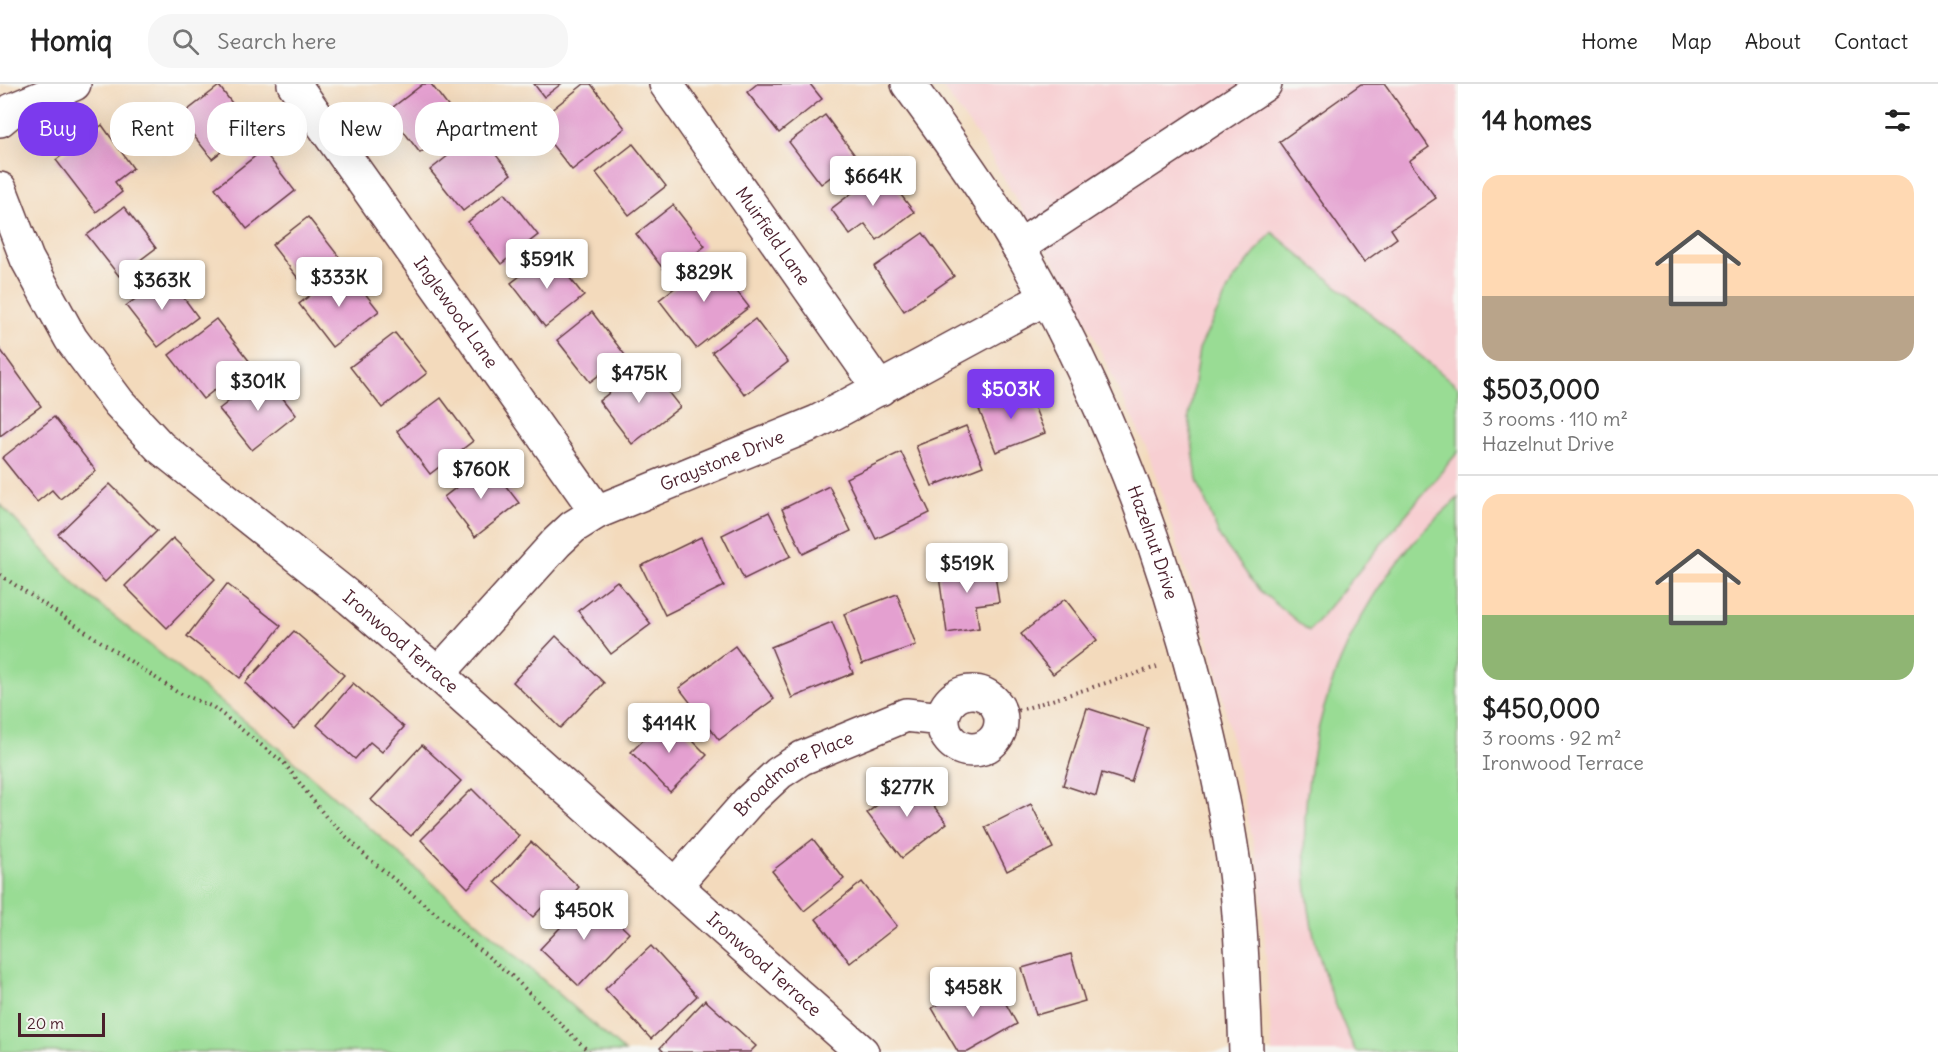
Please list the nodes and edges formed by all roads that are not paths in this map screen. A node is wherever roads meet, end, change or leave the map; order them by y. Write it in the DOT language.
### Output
graph roads {
  1 [pos="74,84"];
  2 [pos="294,84"];
  3 [pos="666,84"];
  4 [pos="908,84"];
  5 [pos="1265,84"];
  6 [pos="0,120"];
  7 [pos="0,189"];
  8 [pos="1018,247"];
  9 [pos="1046,298"];
  10 [pos="879,389"];
  11 [pos="597,512"];
  12 [pos="438,674"];
  13 [pos="942,719"];
  14 [pos="675,885"];
  15 [pos="862,1052"];
  16 [pos="1241,1052"];
  17 [pos="1246,1052"];
  1 -- 6 [label="street"];
  2 -- 11 [label="street, Inglewood Lane"];
  3 -- 10 [label="street, Muirfield Lane"];
  4 -- 8 [label="street, Hazelnut Drive"];
  5 -- 8 [label="street"];
  7 -- 12 [label="street, Ironwood Terrace"];
  8 -- 9 [label="street, Hazelnut Drive"];
  9 -- 10 [label="street, Graystone Drive"];
  9 -- 17 [label="street, Hazelnut Drive"];
  10 -- 11 [label="street, Graystone Drive"];
  11 -- 12 [label="street, Graystone Drive"];
  12 -- 14 [label="street, Ironwood Terrace"];
  13 -- 13 [label="street"];
  13 -- 14 [label="street, Broadmore Place"];
  14 -- 15 [label="street, Ironwood Terrace"];
  16 -- 17 [label="street"];
}
